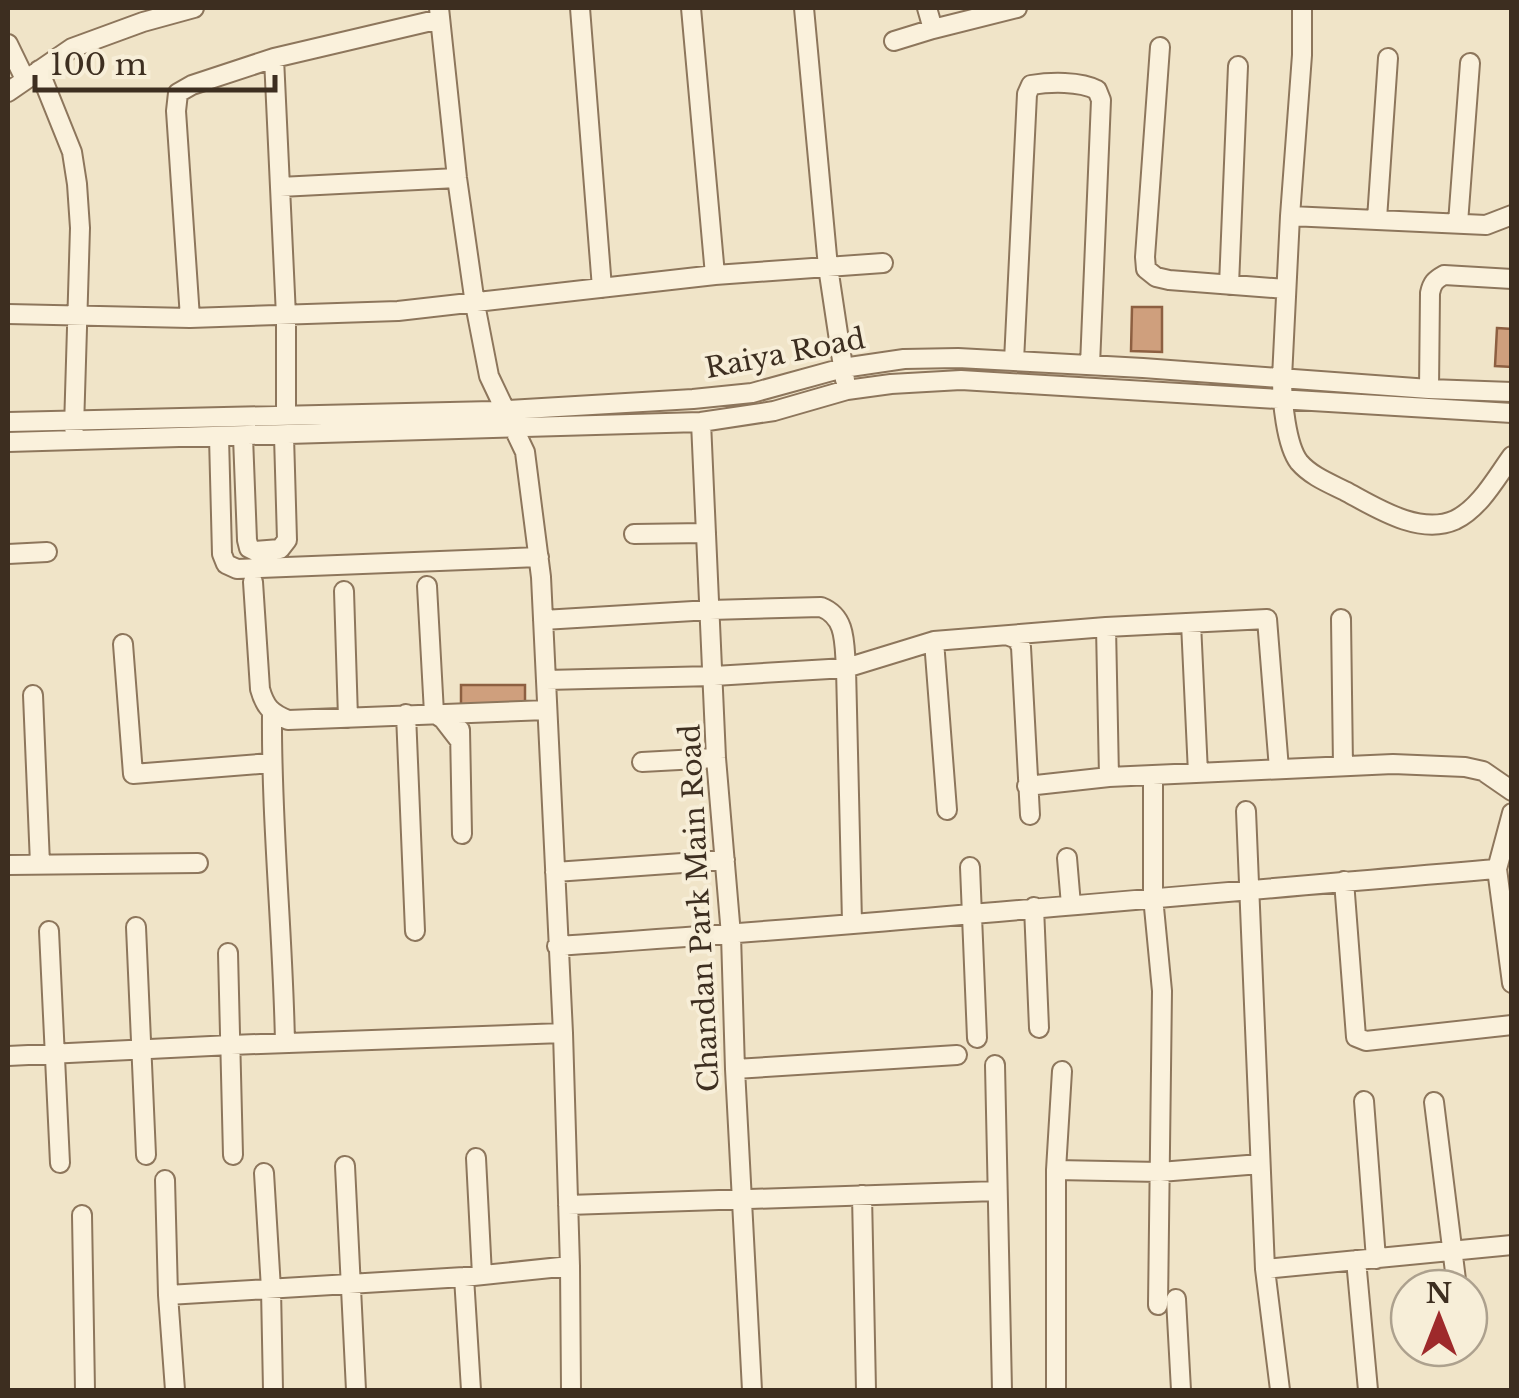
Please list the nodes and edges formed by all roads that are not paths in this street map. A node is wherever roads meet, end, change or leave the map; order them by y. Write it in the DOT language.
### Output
graph roads {
  1 [pos="194,8"];
  2 [pos="580,8"];
  3 [pos="691,8"];
  4 [pos="804,8"];
  5 [pos="927,8"];
  6 [pos="1017,8"];
  7 [pos="1302,8"];
  8 [pos="440,13"];
  9 [pos="140,15"];
  10 [pos="932,29"];
  11 [pos="894,41"];
  12 [pos="8,44"];
  13 [pos="1160,48"];
  14 [pos="274,58"];
  15 [pos="1388,58"];
  16 [pos="1470,62"];
  17 [pos="1238,66"];
  18 [pos="32,75"];
  19 [pos="8,92"];
  20 [pos="458,178"];
  21 [pos="280,187"];
  22 [pos="1512,215"];
  23 [pos="1290,216"];
  24 [pos="1377,219"];
  25 [pos="1458,223"];
  26 [pos="884,263"];
  27 [pos="828,268"];
  28 [pos="715,274"];
  29 [pos="1512,279"];
  30 [pos="1229,285"];
  31 [pos="602,288"];
  32 [pos="1286,289"];
  33 [pos="475,304"];
  34 [pos="8,314"];
  35 [pos="78,316"];
  36 [pos="286,316"];
  37 [pos="190,318"];
  38 [pos="1014,361"];
  39 [pos="1090,365"];
  40 [pos="843,368"];
  41 [pos="1282,378"];
  42 [pos="1429,389"];
  43 [pos="848,390"];
  44 [pos="1512,392"];
  45 [pos="1282,400"];
  46 [pos="506,410"];
  47 [pos="1512,413"];
  48 [pos="286,415"];
  49 [pos="74,420"];
  50 [pos="8,422"];
  51 [pos="701,422"];
  52 [pos="515,429"];
  53 [pos="284,436"];
  54 [pos="244,437"];
  55 [pos="219,438"];
  56 [pos="73,440"];
  57 [pos="8,442"];
  58 [pos="1512,456"];
  59 [pos="706,533"];
  60 [pos="634,534"];
  61 [pos="46,552"];
  62 [pos="8,554"];
  63 [pos="539,557"];
  64 [pos="253,582"];
  65 [pos="427,586"];
  66 [pos="344,591"];
  67 [pos="710,610"];
  68 [pos="1341,619"];
  69 [pos="543,620"];
  70 [pos="1191,623"];
  71 [pos="1106,627"];
  72 [pos="1009,636"];
  73 [pos="934,641"];
  74 [pos="123,644"];
  75 [pos="846,668"];
  76 [pos="714,676"];
  77 [pos="546,680"];
  78 [pos="576,680"];
  79 [pos="33,696"];
  80 [pos="547,706"];
  81 [pos="460,712"];
  82 [pos="272,713"];
  83 [pos="406,714"];
  84 [pos="434,714"];
  85 [pos="348,718"];
  86 [pos="460,741"];
  87 [pos="716,758"];
  88 [pos="642,762"];
  89 [pos="271,763"];
  90 [pos="1343,766"];
  91 [pos="1279,769"];
  92 [pos="1198,772"];
  93 [pos="1153,775"];
  94 [pos="1110,776"];
  95 [pos="1027,786"];
  96 [pos="1512,791"];
  97 [pos="946,810"];
  98 [pos="1246,811"];
  99 [pos="1512,812"];
  100 [pos="1030,815"];
  101 [pos="462,834"];
  102 [pos="1067,858"];
  103 [pos="725,860"];
  104 [pos="198,863"];
  105 [pos="40,864"];
  106 [pos="8,865"];
  107 [pos="970,867"];
  108 [pos="1497,868"];
  109 [pos="554,872"];
  110 [pos="1344,881"];
  111 [pos="1250,889"];
  112 [pos="1153,897"];
  113 [pos="1071,904"];
  114 [pos="1034,908"];
  115 [pos="972,913"];
  116 [pos="852,922"];
  117 [pos="136,927"];
  118 [pos="48,931"];
  119 [pos="415,931"];
  120 [pos="731,934"];
  121 [pos="557,946"];
  122 [pos="228,953"];
  123 [pos="1512,984"];
  124 [pos="1512,1025"];
  125 [pos="1039,1028"];
  126 [pos="563,1033"];
  127 [pos="978,1038"];
  128 [pos="285,1043"];
  129 [pos="231,1044"];
  130 [pos="141,1049"];
  131 [pos="56,1054"];
  132 [pos="957,1055"];
  133 [pos="8,1056"];
  134 [pos="995,1065"];
  135 [pos="736,1069"];
  136 [pos="1062,1071"];
  137 [pos="1364,1101"];
  138 [pos="1434,1102"];
  139 [pos="233,1154"];
  140 [pos="146,1155"];
  141 [pos="476,1158"];
  142 [pos="60,1162"];
  143 [pos="1260,1164"];
  144 [pos="345,1166"];
  145 [pos="1056,1170"];
  146 [pos="1160,1172"];
  147 [pos="264,1173"];
  148 [pos="165,1180"];
  149 [pos="997,1192"];
  150 [pos="862,1195"];
  151 [pos="744,1200"];
  152 [pos="568,1206"];
  153 [pos="82,1215"];
  154 [pos="1512,1245"];
  155 [pos="1452,1251"];
  156 [pos="1366,1259"];
  157 [pos="570,1266"];
  158 [pos="1454,1268"];
  159 [pos="1266,1270"];
  160 [pos="473,1276"];
  161 [pos="352,1284"];
  162 [pos="271,1289"];
  163 [pos="168,1294"];
  164 [pos="85,1390"];
  165 [pos="175,1390"];
  166 [pos="273,1390"];
  167 [pos="356,1390"];
  168 [pos="471,1390"];
  169 [pos="572,1390"];
  170 [pos="752,1390"];
  171 [pos="866,1390"];
  172 [pos="1002,1390"];
  173 [pos="1056,1390"];
  174 [pos="1181,1390"];
  175 [pos="1280,1390"];
  176 [pos="1368,1390"];
  1 -- 9 [label="street"];
  2 -- 31 [label="street"];
  3 -- 28 [label="street"];
  4 -- 27 [label="street"];
  5 -- 10 [label="street"];
  6 -- 10 [label="street"];
  7 -- 23 [label="street"];
  8 -- 14 [label="street"];
  8 -- 20 [label="street"];
  9 -- 18 [label="street"];
  10 -- 11 [label="street"];
  12 -- 18 [label="street"];
  13 -- 30 [label="street"];
  14 -- 21 [label="street"];
  14 -- 37 [label="street"];
  15 -- 24 [label="street"];
  16 -- 25 [label="street"];
  17 -- 30 [label="street"];
  18 -- 19 [label="street"];
  18 -- 35 [label="street"];
  20 -- 21 [label="street"];
  20 -- 33 [label="street"];
  21 -- 36 [label="street"];
  22 -- 25 [label="street"];
  23 -- 24 [label="street"];
  23 -- 32 [label="street"];
  24 -- 25 [label="street"];
  26 -- 27 [label="street"];
  27 -- 28 [label="street"];
  27 -- 40 [label="street"];
  28 -- 31 [label="street"];
  29 -- 42 [label="street"];
  30 -- 32 [label="street"];
  31 -- 33 [label="street"];
  32 -- 41 [label="street"];
  33 -- 36 [label="street"];
  33 -- 46 [label="street"];
  34 -- 35 [label="street"];
  35 -- 37 [label="street"];
  35 -- 49 [label="street"];
  36 -- 37 [label="street"];
  36 -- 48 [label="street"];
  38 -- 39 [label="street, Raiya Road"];
  38 -- 39 [label="street"];
  38 -- 40 [label="street, Raiya Road"];
  39 -- 41 [label="street, Raiya Road"];
  40 -- 43 [label="street"];
  40 -- 46 [label="street, Raiya Road"];
  41 -- 42 [label="street, Raiya Road"];
  41 -- 45 [label="street"];
  42 -- 44 [label="street, Raiya Road"];
  43 -- 45 [label="street, Raiya Road"];
  43 -- 51 [label="street, Raiya Road"];
  45 -- 47 [label="street, Raiya Road"];
  45 -- 58 [label="street"];
  46 -- 48 [label="street, Raiya Road"];
  46 -- 52 [label="street"];
  48 -- 49 [label="street, Raiya Road"];
  49 -- 50 [label="street, Raiya Road"];
  49 -- 56 [label="street"];
  51 -- 52 [label="street, Raiya Road"];
  51 -- 59 [label="street, Chandan Park Main Road"];
  52 -- 53 [label="street, Raiya Road"];
  52 -- 63 [label="street"];
  53 -- 54 [label="street, Raiya Road"];
  53 -- 54 [label="street"];
  54 -- 55 [label="street, Raiya Road"];
  55 -- 56 [label="street, Raiya Road"];
  55 -- 63 [label="street"];
  56 -- 57 [label="street, Raiya Road"];
  59 -- 60 [label="street"];
  59 -- 67 [label="street, Chandan Park Main Road"];
  61 -- 62 [label="street"];
  63 -- 69 [label="street"];
  64 -- 82 [label="street"];
  65 -- 84 [label="street"];
  66 -- 85 [label="street"];
  67 -- 69 [label="street"];
  67 -- 75 [label="street"];
  67 -- 76 [label="street, Chandan Park Main Road"];
  68 -- 90 [label="street"];
  69 -- 77 [label="street"];
  70 -- 71 [label="street"];
  70 -- 91 [label="street"];
  70 -- 92 [label="street"];
  71 -- 72 [label="street"];
  71 -- 94 [label="street"];
  72 -- 73 [label="street"];
  72 -- 95 [label="street"];
  73 -- 75 [label="street"];
  73 -- 97 [label="street"];
  74 -- 89 [label="street"];
  75 -- 76 [label="street"];
  75 -- 116 [label="street"];
  76 -- 78 [label="street"];
  76 -- 87 [label="street, Chandan Park Main Road"];
  77 -- 78 [label="street"];
  77 -- 80 [label="street"];
  78 -- 80 [label="street"];
  79 -- 105 [label="street"];
  80 -- 81 [label="street"];
  80 -- 109 [label="street"];
  81 -- 84 [label="street"];
  81 -- 86 [label="street"];
  82 -- 85 [label="street"];
  82 -- 89 [label="street"];
  83 -- 84 [label="street"];
  83 -- 85 [label="street"];
  83 -- 119 [label="street"];
  84 -- 86 [label="street"];
  86 -- 101 [label="street"];
  87 -- 88 [label="street"];
  87 -- 103 [label="street, Chandan Park Main Road"];
  89 -- 128 [label="street"];
  90 -- 91 [label="street"];
  90 -- 96 [label="street"];
  91 -- 92 [label="street"];
  92 -- 93 [label="street"];
  93 -- 94 [label="street"];
  93 -- 112 [label="street"];
  94 -- 95 [label="street"];
  95 -- 100 [label="street"];
  98 -- 111 [label="street"];
  99 -- 108 [label="street"];
  102 -- 113 [label="street"];
  103 -- 109 [label="street"];
  103 -- 120 [label="street, Chandan Park Main Road"];
  104 -- 105 [label="street"];
  105 -- 106 [label="street"];
  107 -- 115 [label="street"];
  108 -- 110 [label="street"];
  108 -- 123 [label="street"];
  109 -- 121 [label="street"];
  110 -- 111 [label="street"];
  110 -- 124 [label="street"];
  111 -- 112 [label="street"];
  111 -- 143 [label="street"];
  112 -- 113 [label="street"];
  112 -- 146 [label="street"];
  113 -- 114 [label="street"];
  114 -- 115 [label="street"];
  114 -- 125 [label="street"];
  115 -- 116 [label="street"];
  115 -- 127 [label="street"];
  116 -- 120 [label="street"];
  117 -- 130 [label="street"];
  118 -- 131 [label="street"];
  120 -- 121 [label="street"];
  120 -- 135 [label="street, Chandan Park Main Road"];
  121 -- 126 [label="street"];
  122 -- 129 [label="street"];
  126 -- 128 [label="street"];
  126 -- 152 [label="street"];
  128 -- 129 [label="street"];
  129 -- 130 [label="street"];
  129 -- 139 [label="street"];
  130 -- 131 [label="street"];
  130 -- 140 [label="street"];
  131 -- 133 [label="street"];
  131 -- 142 [label="street"];
  132 -- 135 [label="street"];
  134 -- 149 [label="street"];
  135 -- 151 [label="street, Chandan Park Main Road"];
  136 -- 145 [label="street"];
  137 -- 156 [label="street"];
  138 -- 155 [label="street"];
  141 -- 160 [label="street"];
  143 -- 146 [label="street"];
  143 -- 159 [label="street"];
  144 -- 161 [label="street"];
  145 -- 146 [label="street"];
  145 -- 173 [label="street"];
  146 -- 174 [label="street"];
  147 -- 162 [label="street"];
  148 -- 163 [label="street"];
  149 -- 150 [label="street"];
  149 -- 172 [label="street"];
  150 -- 151 [label="street"];
  150 -- 171 [label="street"];
  151 -- 152 [label="street"];
  151 -- 170 [label="street, Chandan Park Main Road"];
  152 -- 157 [label="street"];
  153 -- 164 [label="street"];
  154 -- 155 [label="street"];
  155 -- 156 [label="street"];
  155 -- 158 [label="street"];
  156 -- 159 [label="street"];
  156 -- 176 [label="street"];
  157 -- 160 [label="street"];
  157 -- 169 [label="street"];
  159 -- 175 [label="street"];
  160 -- 161 [label="street"];
  160 -- 168 [label="street"];
  161 -- 162 [label="street"];
  161 -- 167 [label="street"];
  162 -- 163 [label="street"];
  162 -- 166 [label="street"];
  163 -- 165 [label="street"];
}
